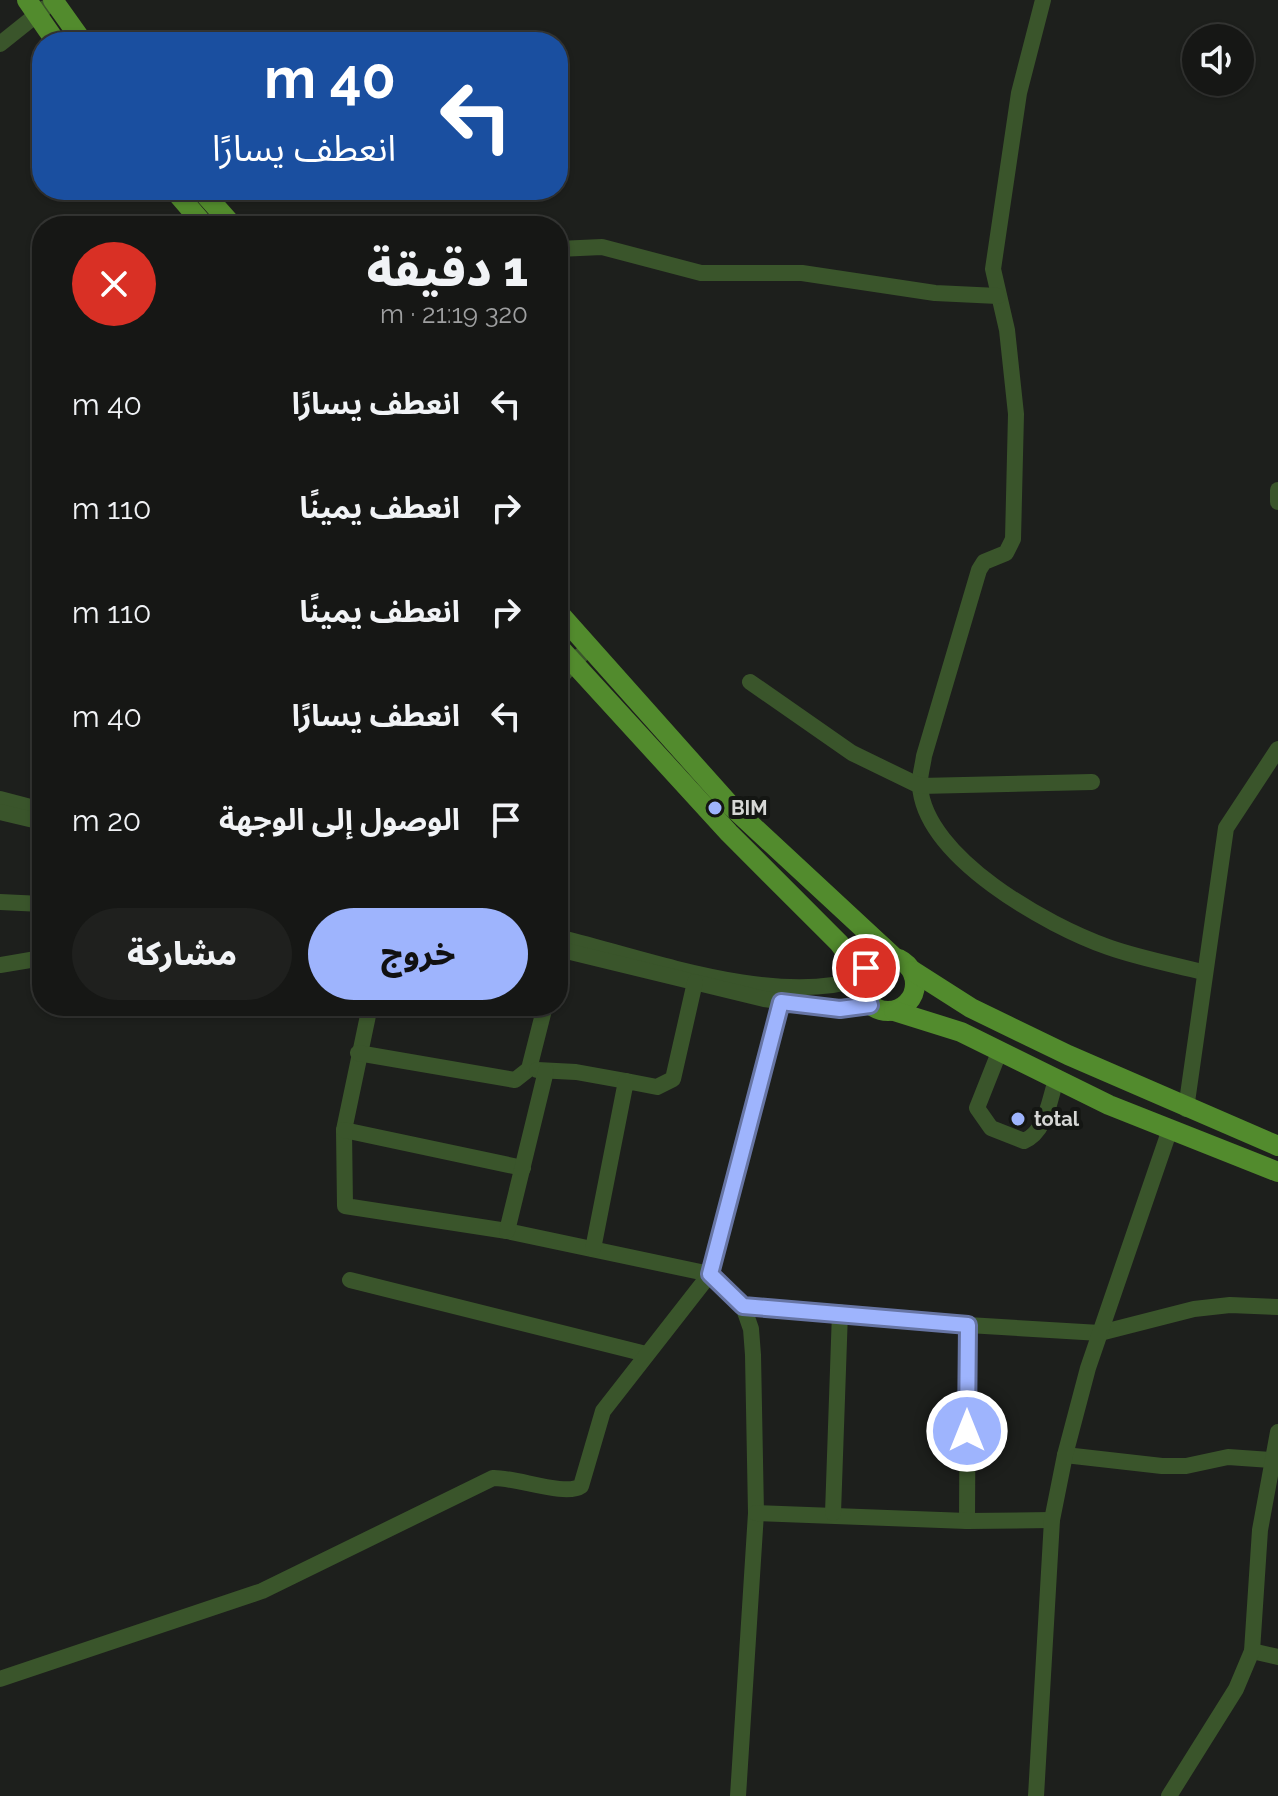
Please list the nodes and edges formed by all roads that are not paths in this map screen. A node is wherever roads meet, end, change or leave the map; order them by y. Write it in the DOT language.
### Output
graph roads {
  1 [pos="1043,0"];
  2 [pos="54,1"];
  3 [pos="32,7"];
  4 [pos="49,32"];
  5 [pos="76,32"];
  6 [pos="0,44"];
  7 [pos="183,200"];
  8 [pos="210,200"];
  9 [pos="196,216"];
  10 [pos="224,216"];
  11 [pos="568,249"];
  12 [pos="998,296"];
  13 [pos="1278,490"];
  14 [pos="1278,502"];
  15 [pos="568,624"];
  16 [pos="588,647"];
  17 [pos="568,657"];
  18 [pos="573,663"];
  19 [pos="568,669"];
  20 [pos="750,682"];
  21 [pos="1278,749"];
  22 [pos="1092,782"];
  23 [pos="920,786"];
  24 [pos="0,799"];
  25 [pos="32,807"];
  26 [pos="0,812"];
  27 [pos="32,820"];
  28 [pos="0,902"];
  29 [pos="32,904"];
  30 [pos="568,939"];
  31 [pos="568,952"];
  32 [pos="894,957"];
  33 [pos="32,960"];
  34 [pos="0,965"];
  35 [pos="913,971"];
  36 [pos="1203,972"];
  37 [pos="862,976"];
  38 [pos="695,982"];
  39 [pos="781,1002"];
  40 [pos="870,1005"];
  41 [pos="894,1011"];
  42 [pos="367,1016"];
  43 [pos="542,1016"];
  44 [pos="1000,1050"];
  45 [pos="358,1053"];
  46 [pos="529,1069"];
  47 [pos="546,1071"];
  48 [pos="1056,1080"];
  49 [pos="626,1081"];
  50 [pos="1186,1109"];
  51 [pos="344,1130"];
  52 [pos="1169,1132"];
  53 [pos="1278,1146"];
  54 [pos="523,1168"];
  55 [pos="1278,1172"];
  56 [pos="507,1231"];
  57 [pos="593,1249"];
  58 [pos="710,1274"];
  59 [pos="350,1280"];
  60 [pos="743,1306"];
  61 [pos="1278,1307"];
  62 [pos="840,1312"];
  63 [pos="968,1325"];
  64 [pos="1100,1333"];
  65 [pos="646,1354"];
  66 [pos="1278,1432"];
  67 [pos="1065,1455"];
  68 [pos="1271,1460"];
  69 [pos="756,1513"];
  70 [pos="833,1513"];
  71 [pos="1052,1520"];
  72 [pos="967,1521"];
  73 [pos="1252,1651"];
  74 [pos="1278,1657"];
  75 [pos="0,1679"];
  76 [pos="738,1796"];
  77 [pos="1036,1796"];
  78 [pos="1169,1796"];
  1 -- 12 [label="street"];
  2 -- 3 [label="street"];
  2 -- 5 [label="main road"];
  3 -- 4 [label="main road"];
  3 -- 6 [label="street"];
  7 -- 9 [label="main road"];
  8 -- 10 [label="main road"];
  11 -- 12 [label="street"];
  12 -- 23 [label="street"];
  13 -- 14 [label="street"];
  15 -- 16 [label="main road"];
  16 -- 18 [label="street"];
  16 -- 32 [label="main road"];
  17 -- 18 [label="main road"];
  18 -- 19 [label="street"];
  18 -- 37 [label="main road"];
  20 -- 23 [label="street"];
  21 -- 36 [label="street"];
  22 -- 23 [label="street"];
  23 -- 36 [label="street"];
  24 -- 25 [label="street"];
  26 -- 27 [label="street"];
  28 -- 29 [label="street"];
  30 -- 37 [label="street"];
  31 -- 38 [label="street"];
  32 -- 35 [label="main road"];
  32 -- 37 [label="main road"];
  33 -- 34 [label="street"];
  35 -- 41 [label="main road"];
  35 -- 50 [label="main road"];
  36 -- 50 [label="street"];
  37 -- 40 [label="main road"];
  38 -- 39 [label="street"];
  38 -- 49 [label="street"];
  39 -- 40 [label="street"];
  39 -- 58 [label="street"];
  40 -- 41 [label="main road"];
  41 -- 44 [label="main road"];
  42 -- 45 [label="street"];
  43 -- 46 [label="street"];
  44 -- 48 [label="main road"];
  44 -- 48 [label="street"];
  45 -- 46 [label="street"];
  45 -- 51 [label="street"];
  46 -- 47 [label="street"];
  47 -- 49 [label="street"];
  47 -- 54 [label="street"];
  48 -- 52 [label="main road"];
  49 -- 57 [label="street"];
  50 -- 53 [label="main road"];
  51 -- 54 [label="street"];
  51 -- 56 [label="street"];
  52 -- 55 [label="main road"];
  52 -- 64 [label="street"];
  54 -- 56 [label="street"];
  56 -- 57 [label="street"];
  57 -- 58 [label="street"];
  58 -- 60 [label="street"];
  58 -- 65 [label="street"];
  59 -- 65 [label="street"];
  60 -- 62 [label="street"];
  60 -- 69 [label="street"];
  61 -- 64 [label="street"];
  62 -- 63 [label="street"];
  62 -- 70 [label="street"];
  63 -- 64 [label="street"];
  63 -- 72 [label="street"];
  64 -- 67 [label="street"];
  65 -- 75 [label="street"];
  66 -- 68 [label="street"];
  67 -- 68 [label="street"];
  67 -- 71 [label="street"];
  68 -- 73 [label="street"];
  69 -- 70 [label="street"];
  69 -- 76 [label="street"];
  70 -- 72 [label="street"];
  71 -- 72 [label="street"];
  71 -- 77 [label="street"];
  73 -- 74 [label="street"];
  73 -- 78 [label="street"];
}
